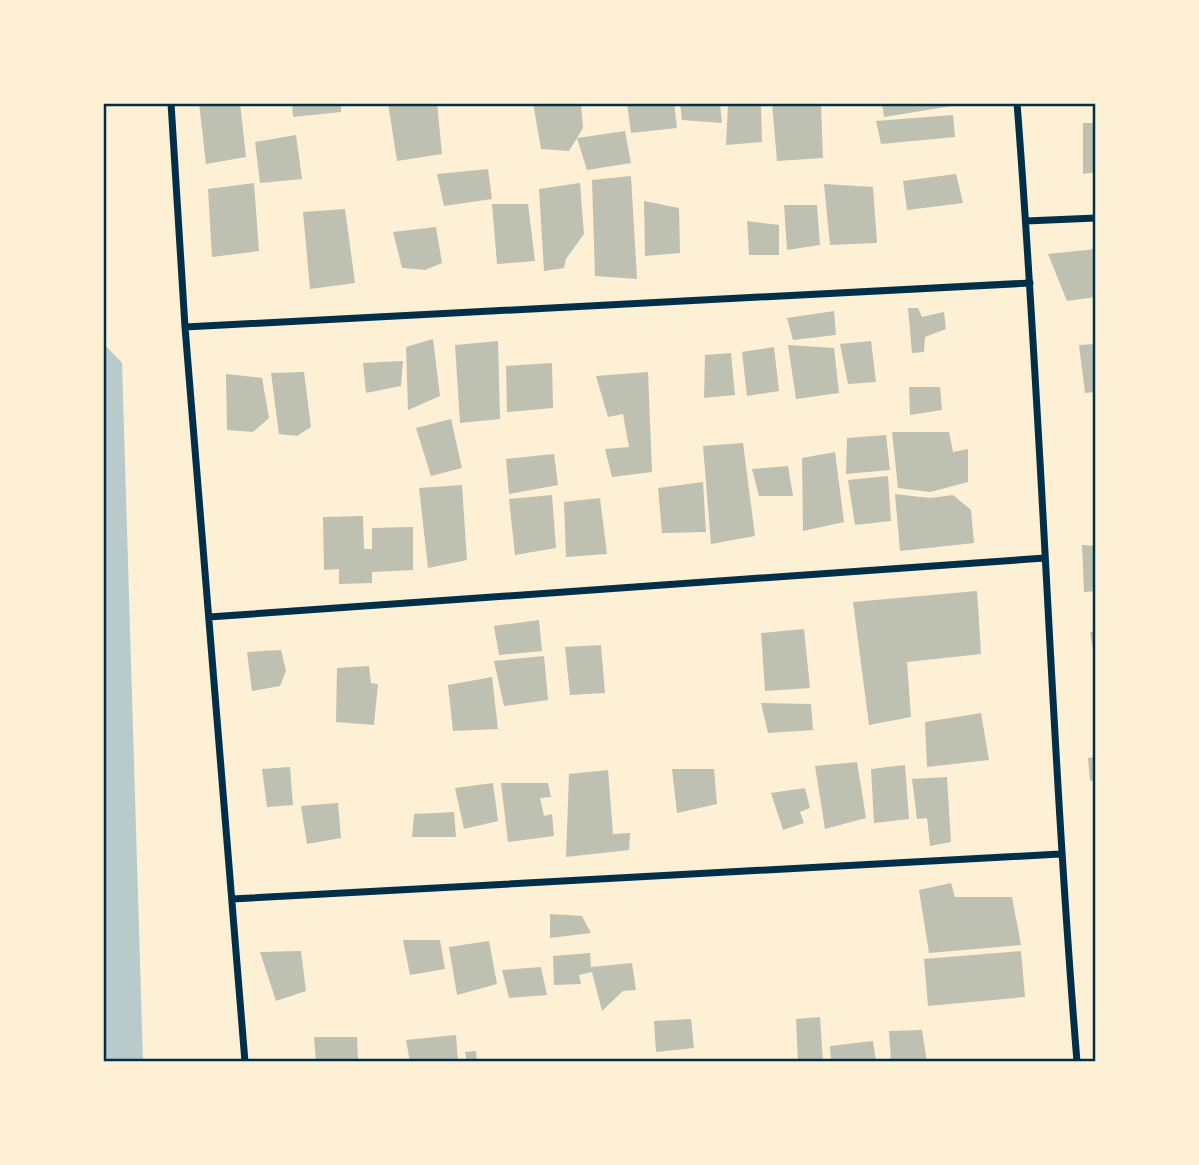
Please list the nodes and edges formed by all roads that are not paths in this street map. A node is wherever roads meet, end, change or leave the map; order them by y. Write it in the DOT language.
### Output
graph roads {
  1 [pos="171,103"];
  2 [pos="1017,103"];
  3 [pos="1096,218"];
  4 [pos="1026,221"];
  5 [pos="1030,283"];
  6 [pos="185,327"];
  7 [pos="1045,558"];
  8 [pos="209,617"];
  9 [pos="1060,854"];
  10 [pos="232,899"];
  11 [pos="245,1062"];
  12 [pos="1077,1062"];
  1 -- 6 [label="street"];
  2 -- 4 [label="street"];
  3 -- 4 [label="street"];
  4 -- 5 [label="street"];
  5 -- 6 [label="street"];
  5 -- 7 [label="street"];
  6 -- 8 [label="street"];
  7 -- 8 [label="street"];
  7 -- 9 [label="street"];
  8 -- 10 [label="street"];
  9 -- 10 [label="street"];
  9 -- 12 [label="street"];
  10 -- 11 [label="street"];
}
